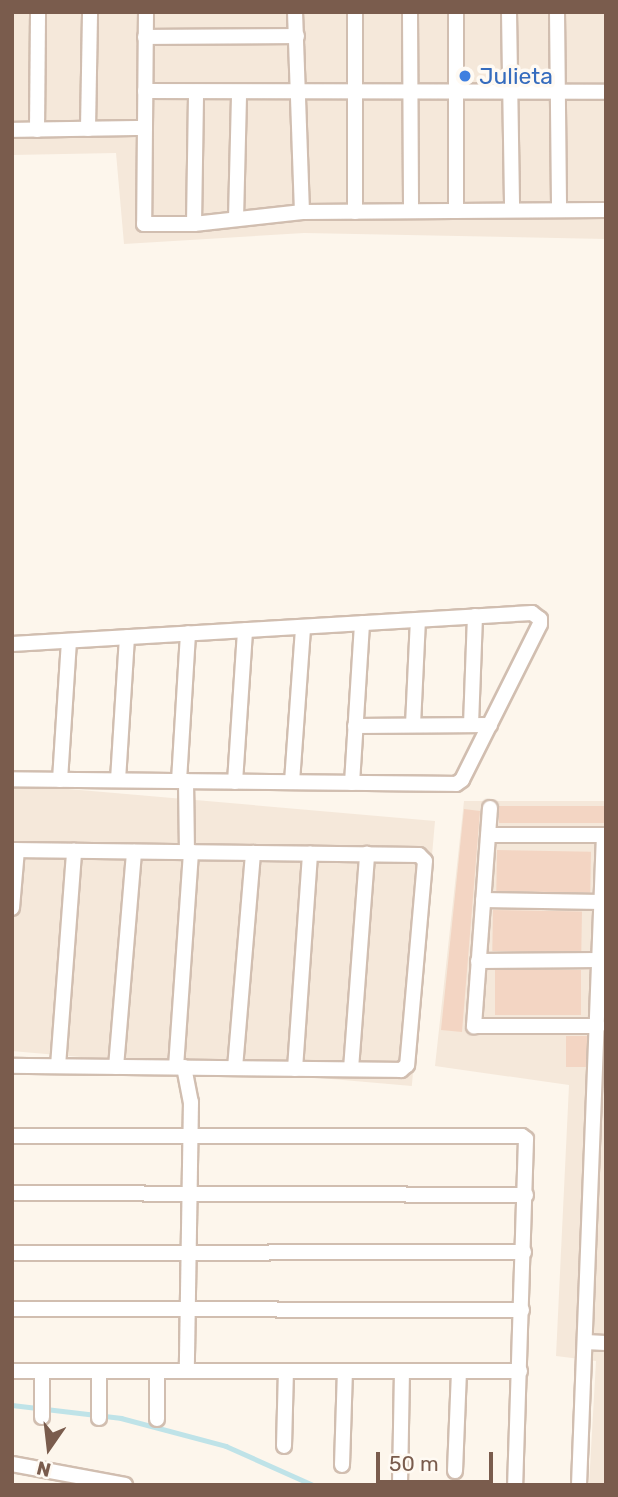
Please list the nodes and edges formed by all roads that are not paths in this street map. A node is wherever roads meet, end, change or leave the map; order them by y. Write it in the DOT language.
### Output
graph roads {
  1 [pos="38,12"];
  2 [pos="90,12"];
  3 [pos="146,12"];
  4 [pos="295,12"];
  5 [pos="355,12"];
  6 [pos="410,12"];
  7 [pos="456,12"];
  8 [pos="509,12"];
  9 [pos="557,12"];
  10 [pos="297,36"];
  11 [pos="145,37"];
  12 [pos="457,91"];
  13 [pos="145,92"];
  14 [pos="298,92"];
  15 [pos="356,92"];
  16 [pos="411,92"];
  17 [pos="510,92"];
  18 [pos="606,92"];
  19 [pos="196,93"];
  20 [pos="239,93"];
  21 [pos="556,93"];
  22 [pos="145,128"];
  23 [pos="88,129"];
  24 [pos="12,130"];
  25 [pos="37,130"];
  26 [pos="606,209"];
  27 [pos="559,210"];
  28 [pos="411,211"];
  29 [pos="456,211"];
  30 [pos="512,211"];
  31 [pos="302,212"];
  32 [pos="355,212"];
  33 [pos="236,219"];
  34 [pos="194,224"];
  35 [pos="475,617"];
  36 [pos="418,620"];
  37 [pos="362,623"];
  38 [pos="303,627"];
  39 [pos="245,630"];
  40 [pos="187,634"];
  41 [pos="127,637"];
  42 [pos="68,641"];
  43 [pos="12,644"];
  44 [pos="413,725"];
  45 [pos="471,725"];
  46 [pos="490,725"];
  47 [pos="355,726"];
  48 [pos="12,779"];
  49 [pos="60,780"];
  50 [pos="118,780"];
  51 [pos="183,781"];
  52 [pos="236,782"];
  53 [pos="292,782"];
  54 [pos="352,783"];
  55 [pos="490,808"];
  56 [pos="490,835"];
  57 [pos="605,835"];
  58 [pos="15,850"];
  59 [pos="74,851"];
  60 [pos="134,852"];
  61 [pos="189,852"];
  62 [pos="253,853"];
  63 [pos="310,853"];
  64 [pos="367,854"];
  65 [pos="483,900"];
  66 [pos="602,902"];
  67 [pos="12,908"];
  68 [pos="600,960"];
  69 [pos="478,961"];
  70 [pos="598,1027"];
  71 [pos="12,1066"];
  72 [pos="58,1066"];
  73 [pos="116,1067"];
  74 [pos="180,1067"];
  75 [pos="235,1068"];
  76 [pos="295,1069"];
  77 [pos="351,1069"];
  78 [pos="601,1083"];
  79 [pos="12,1136"];
  80 [pos="190,1136"];
  81 [pos="12,1193"];
  82 [pos="190,1194"];
  83 [pos="526,1195"];
  84 [pos="524,1252"];
  85 [pos="12,1253"];
  86 [pos="189,1253"];
  87 [pos="12,1310"];
  88 [pos="188,1310"];
  89 [pos="522,1310"];
  90 [pos="585,1342"];
  91 [pos="606,1343"];
  92 [pos="12,1371"];
  93 [pos="42,1371"];
  94 [pos="99,1371"];
  95 [pos="157,1371"];
  96 [pos="187,1371"];
  97 [pos="286,1371"];
  98 [pos="345,1371"];
  99 [pos="402,1371"];
  100 [pos="459,1371"];
  101 [pos="520,1371"];
  102 [pos="42,1417"];
  103 [pos="99,1418"];
  104 [pos="157,1419"];
  105 [pos="284,1446"];
  106 [pos="12,1464"];
  107 [pos="342,1465"];
  108 [pos="455,1471"];
  109 [pos="125,1485"];
  110 [pos="400,1485"];
  111 [pos="515,1485"];
  112 [pos="579,1485"];
  1 -- 25 [label="street"];
  2 -- 23 [label="street"];
  3 -- 11 [label="street"];
  4 -- 10 [label="street"];
  5 -- 15 [label="street"];
  6 -- 16 [label="street"];
  7 -- 12 [label="street"];
  8 -- 17 [label="street"];
  9 -- 21 [label="street"];
  10 -- 11 [label="street"];
  10 -- 14 [label="street"];
  11 -- 13 [label="street"];
  12 -- 16 [label="street"];
  12 -- 17 [label="street"];
  12 -- 29 [label="street"];
  13 -- 19 [label="street"];
  13 -- 22 [label="street"];
  14 -- 15 [label="street"];
  14 -- 20 [label="street"];
  14 -- 31 [label="street"];
  15 -- 16 [label="street"];
  15 -- 32 [label="street"];
  16 -- 28 [label="street"];
  17 -- 21 [label="street"];
  17 -- 30 [label="street"];
  18 -- 21 [label="street"];
  19 -- 20 [label="street"];
  19 -- 34 [label="street"];
  20 -- 33 [label="street"];
  21 -- 27 [label="street"];
  22 -- 23 [label="street"];
  22 -- 34 [label="street"];
  23 -- 25 [label="street"];
  24 -- 25 [label="street"];
  26 -- 27 [label="street"];
  27 -- 30 [label="street"];
  28 -- 29 [label="street"];
  28 -- 32 [label="street"];
  29 -- 30 [label="street"];
  31 -- 32 [label="street"];
  31 -- 33 [label="street"];
  33 -- 34 [label="street"];
  35 -- 36 [label="street"];
  35 -- 45 [label="street"];
  35 -- 46 [label="street"];
  36 -- 37 [label="street"];
  36 -- 44 [label="street"];
  37 -- 38 [label="street"];
  37 -- 47 [label="street"];
  38 -- 39 [label="street"];
  38 -- 53 [label="street"];
  39 -- 40 [label="street"];
  39 -- 52 [label="street"];
  40 -- 41 [label="street"];
  40 -- 51 [label="street"];
  41 -- 42 [label="street"];
  41 -- 50 [label="street"];
  42 -- 43 [label="street"];
  42 -- 49 [label="street"];
  44 -- 45 [label="street"];
  44 -- 47 [label="street"];
  45 -- 46 [label="street"];
  46 -- 54 [label="street"];
  47 -- 54 [label="street"];
  48 -- 49 [label="street"];
  49 -- 50 [label="street"];
  50 -- 51 [label="street"];
  51 -- 52 [label="street"];
  51 -- 61 [label="street"];
  52 -- 53 [label="street"];
  53 -- 54 [label="street"];
  55 -- 56 [label="street"];
  56 -- 57 [label="street"];
  56 -- 65 [label="street"];
  57 -- 66 [label="street"];
  58 -- 59 [label="street"];
  58 -- 67 [label="street"];
  59 -- 60 [label="street"];
  59 -- 72 [label="street"];
  60 -- 61 [label="street"];
  60 -- 73 [label="street"];
  61 -- 62 [label="street"];
  61 -- 74 [label="street"];
  62 -- 63 [label="street"];
  62 -- 75 [label="street"];
  63 -- 64 [label="street"];
  63 -- 76 [label="street"];
  64 -- 77 [label="street"];
  64 -- 77 [label="street"];
  65 -- 66 [label="street"];
  65 -- 69 [label="street"];
  66 -- 68 [label="street"];
  68 -- 69 [label="street"];
  68 -- 70 [label="street"];
  69 -- 70 [label="street"];
  70 -- 78 [label="street"];
  71 -- 72 [label="street"];
  72 -- 73 [label="street"];
  73 -- 74 [label="street"];
  74 -- 75 [label="street"];
  74 -- 80 [label="street"];
  75 -- 76 [label="street"];
  76 -- 77 [label="street"];
  78 -- 90 [label="street"];
  79 -- 80 [label="street"];
  80 -- 82 [label="street"];
  80 -- 83 [label="street"];
  81 -- 82 [label="street"];
  82 -- 83 [label="street"];
  82 -- 86 [label="street"];
  83 -- 84 [label="street"];
  84 -- 86 [label="street"];
  84 -- 89 [label="street"];
  85 -- 86 [label="street"];
  86 -- 88 [label="street"];
  87 -- 88 [label="street"];
  88 -- 89 [label="street"];
  88 -- 96 [label="street"];
  89 -- 101 [label="street"];
  90 -- 91 [label="street"];
  90 -- 112 [label="street"];
  92 -- 93 [label="street"];
  93 -- 94 [label="street"];
  93 -- 102 [label="street"];
  94 -- 95 [label="street"];
  94 -- 103 [label="street"];
  95 -- 96 [label="street"];
  95 -- 104 [label="street"];
  96 -- 97 [label="street"];
  97 -- 98 [label="street"];
  97 -- 105 [label="street"];
  98 -- 99 [label="street"];
  98 -- 107 [label="street"];
  99 -- 100 [label="street"];
  99 -- 110 [label="street"];
  100 -- 101 [label="street"];
  100 -- 108 [label="street"];
  101 -- 111 [label="street"];
  106 -- 109 [label="street"];
}
